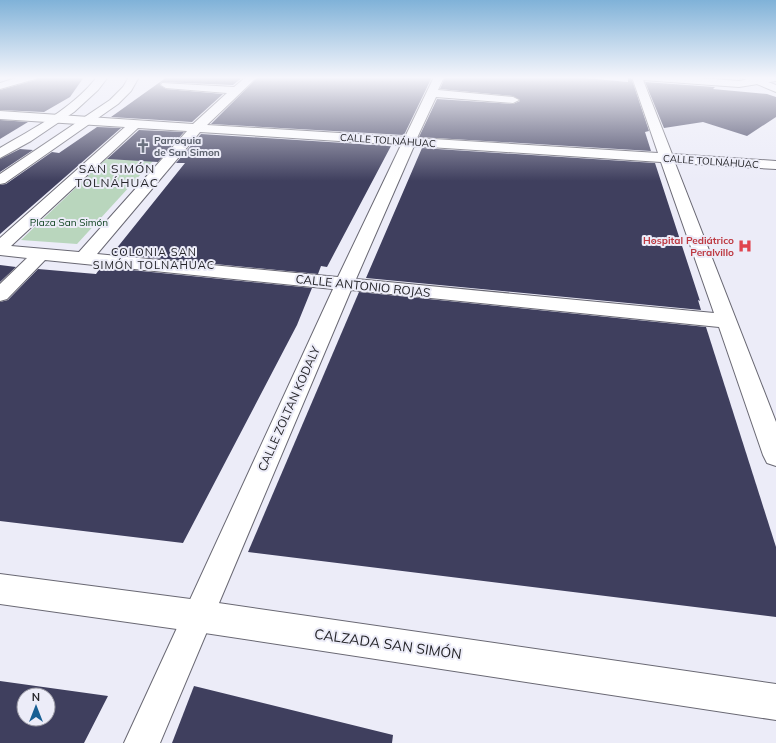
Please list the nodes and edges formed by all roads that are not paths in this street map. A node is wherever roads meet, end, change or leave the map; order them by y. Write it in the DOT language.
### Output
graph roads {
  1 [pos="65,112"];
  2 [pos="101,112"];
  3 [pos="214,112"];
  4 [pos="423,112"];
  5 [pos="651,112"];
  6 [pos="0,115"];
  7 [pos="56,118"];
  8 [pos="88,121"];
  9 [pos="136,123"];
  10 [pos="197,127"];
  11 [pos="410,141"];
  12 [pos="0,154"];
  13 [pos="667,158"];
  14 [pos="776,165"];
  15 [pos="0,180"];
  16 [pos="0,249"];
  17 [pos="41,254"];
  18 [pos="84,258"];
  19 [pos="344,284"];
  20 [pos="0,295"];
  21 [pos="726,321"];
  22 [pos="776,455"];
  23 [pos="0,589"];
  24 [pos="198,616"];
  25 [pos="776,702"];
  26 [pos="142,743"];
  1 -- 7 [label="street"];
  2 -- 8 [label="street"];
  3 -- 10 [label="street"];
  4 -- 11 [label="street, CALLE ZOLTAN KODALY"];
  5 -- 13 [label="street"];
  6 -- 7 [label="street, CALLE TOLNÁHUAC"];
  7 -- 8 [label="street, CALLE TOLNÁHUAC"];
  7 -- 12 [label="street"];
  8 -- 9 [label="street, CALLE TOLNÁHUAC"];
  8 -- 15 [label="street"];
  9 -- 10 [label="street, CALLE TOLNÁHUAC"];
  9 -- 16 [label="street"];
  10 -- 11 [label="street, CALLE TOLNÁHUAC"];
  10 -- 18 [label="street"];
  11 -- 13 [label="street, CALLE TOLNÁHUAC"];
  11 -- 19 [label="street, CALLE ZOLTAN KODALY"];
  13 -- 14 [label="street, CALLE TOLNÁHUAC"];
  13 -- 21 [label="street"];
  16 -- 17 [label="street, CALLE ANTONIO ROJAS"];
  17 -- 18 [label="street, CALLE ANTONIO ROJAS"];
  17 -- 20 [label="street"];
  18 -- 19 [label="street, CALLE ANTONIO ROJAS"];
  19 -- 21 [label="street, CALLE ANTONIO ROJAS"];
  19 -- 24 [label="street, CALLE ZOLTAN KODALY"];
  21 -- 22 [label="street"];
  23 -- 24 [label="street, CALZADA SAN SIMÓN"];
  24 -- 25 [label="street, CALZADA SAN SIMÓN"];
  24 -- 26 [label="street, CALLE ZOLTAN KODALY"];
}
